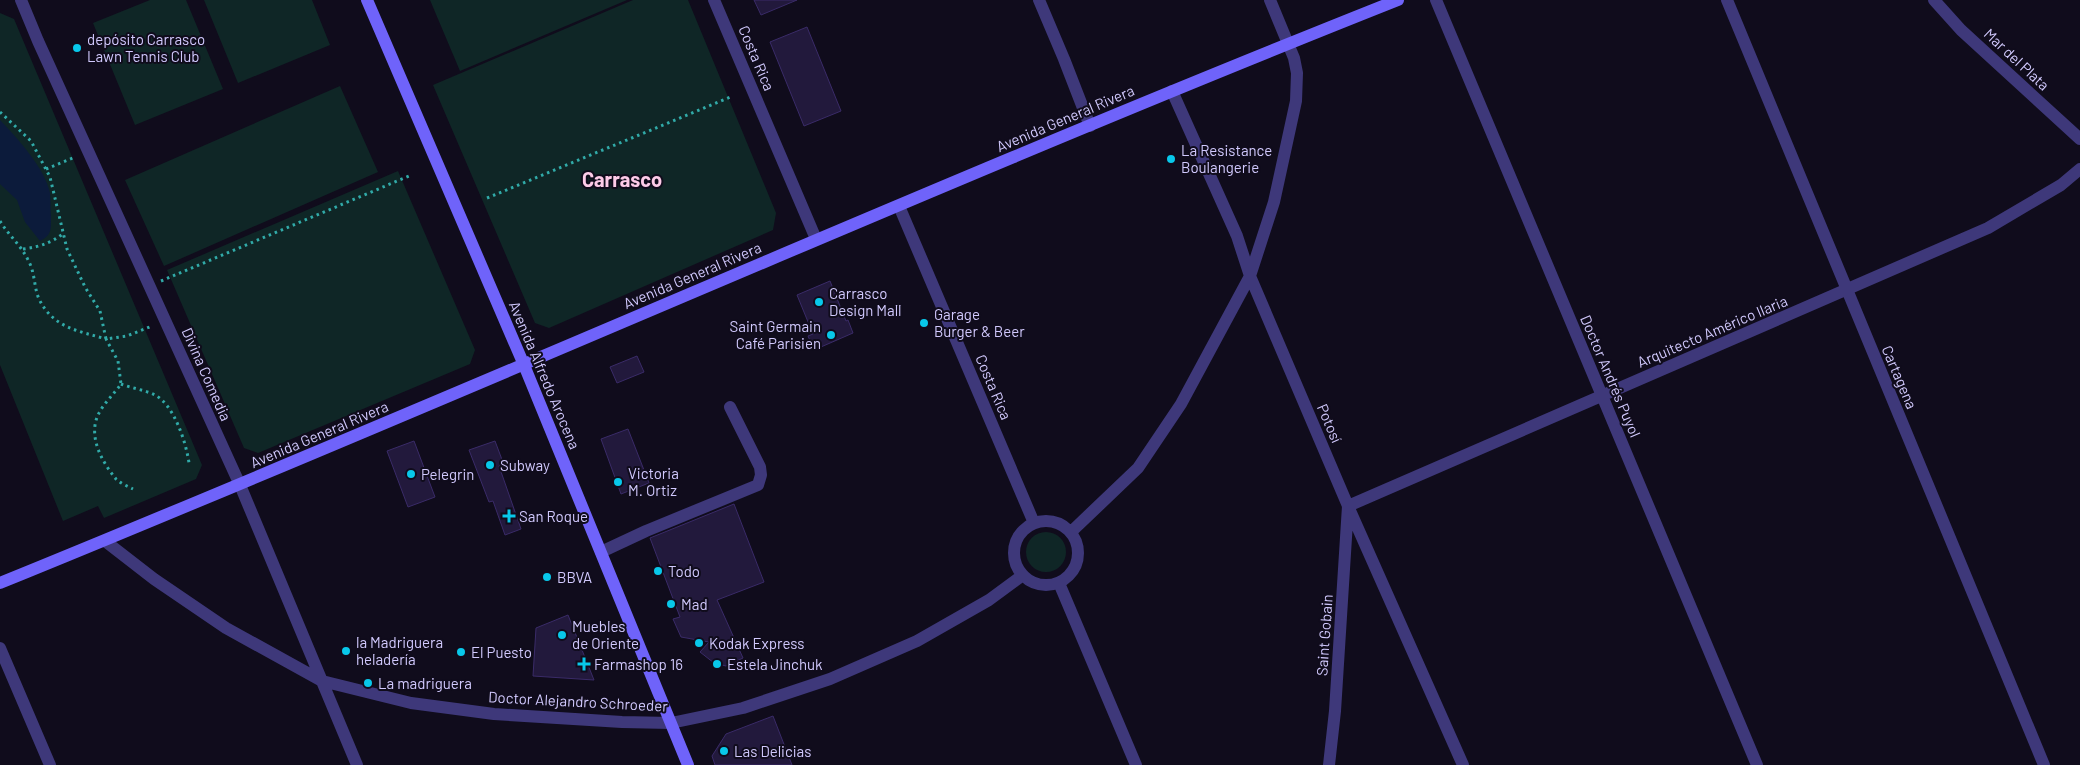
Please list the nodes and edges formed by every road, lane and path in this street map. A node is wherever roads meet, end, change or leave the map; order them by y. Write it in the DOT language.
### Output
graph roads {
  1 [pos="21,0"];
  2 [pos="367,0"];
  3 [pos="714,0"];
  4 [pos="1039,0"];
  5 [pos="1270,0"];
  6 [pos="1398,0"];
  7 [pos="1436,0"];
  8 [pos="1727,0"];
  9 [pos="1934,0"];
  10 [pos="1287,44"];
  11 [pos="1172,91"];
  12 [pos="733,96"];
  13 [pos="0,112"];
  14 [pos="1090,126"];
  15 [pos="2080,140"];
  16 [pos="88,152"];
  17 [pos="46,170"];
  18 [pos="2079,172"];
  19 [pos="409,176"];
  20 [pos="487,198"];
  21 [pos="900,206"];
  22 [pos="0,221"];
  23 [pos="64,233"];
  24 [pos="816,239"];
  25 [pos="23,249"];
  26 [pos="1250,276"];
  27 [pos="150,287"];
  28 [pos="1846,290"];
  29 [pos="165,321"];
  30 [pos="106,339"];
  31 [pos="524,365"];
  32 [pos="121,384"];
  33 [pos="1602,396"];
  34 [pos="730,407"];
  35 [pos="189,463"];
  36 [pos="240,485"];
  37 [pos="133,489"];
  38 [pos="1348,506"];
  39 [pos="1034,523"];
  40 [pos="1071,532"];
  41 [pos="105,541"];
  42 [pos="601,552"];
  43 [pos="1023,575"];
  44 [pos="0,583"];
  45 [pos="1059,583"];
  46 [pos="0,648"];
  47 [pos="322,681"];
  48 [pos="671,723"];
  49 [pos="50,765"];
  50 [pos="357,765"];
  51 [pos="688,765"];
  52 [pos="1136,765"];
  53 [pos="1329,765"];
  54 [pos="1463,765"];
  55 [pos="1757,765"];
  56 [pos="2044,765"];
  1 -- 16 [label="street, Divina Comedia"];
  2 -- 31 [label="main road, Avenida Alfredo Arocena"];
  3 -- 24 [label="street, Costa Rica"];
  4 -- 14 [label="street"];
  5 -- 10 [label="street"];
  6 -- 10 [label="main road, Avenida General Rivera"];
  7 -- 33 [label="street, Doctor Andrés Puyol"];
  8 -- 28 [label="street, Cartagena"];
  9 -- 15 [label="street, Mar del Plata"];
  10 -- 11 [label="main road, Avenida General Rivera"];
  10 -- 26 [label="street"];
  11 -- 14 [label="main road, Avenida General Rivera"];
  11 -- 26 [label="street, Potosí"];
  12 -- 20 [label="path"];
  13 -- 17 [label="path"];
  14 -- 21 [label="main road, Avenida General Rivera"];
  16 -- 17 [label="path"];
  16 -- 27 [label="street, Divina Comedia"];
  17 -- 23 [label="path"];
  18 -- 28 [label="street, Arquitecto Américo Ilaria"];
  19 -- 27 [label="path"];
  21 -- 24 [label="main road, Avenida General Rivera"];
  21 -- 39 [label="street, Costa Rica"];
  22 -- 25 [label="path"];
  23 -- 25 [label="path"];
  23 -- 30 [label="path"];
  24 -- 31 [label="main road, Avenida General Rivera"];
  25 -- 30 [label="path"];
  26 -- 38 [label="street, Potosí"];
  26 -- 40 [label="street"];
  27 -- 29 [label="street, Divina Comedia"];
  28 -- 33 [label="street, Arquitecto Américo Ilaria"];
  28 -- 56 [label="street, Cartagena"];
  29 -- 30 [label="path"];
  29 -- 36 [label="street, Divina Comedia"];
  30 -- 32 [label="path"];
  31 -- 36 [label="main road, Avenida General Rivera"];
  31 -- 42 [label="main road, Avenida Alfredo Arocena"];
  32 -- 35 [label="path"];
  32 -- 37 [label="path"];
  33 -- 38 [label="street, Arquitecto Américo Ilaria"];
  33 -- 55 [label="street, Doctor Andrés Puyol"];
  34 -- 42 [label="street"];
  36 -- 41 [label="main road, Avenida General Rivera"];
  36 -- 47 [label="street, Divina Comedia"];
  38 -- 53 [label="street, Saint Gobain"];
  38 -- 54 [label="street, Potosí"];
  39 -- 40 [label="street"];
  39 -- 43 [label="street"];
  40 -- 45 [label="street"];
  41 -- 44 [label="main road, Avenida General Rivera"];
  41 -- 47 [label="street, Doctor Alejandro Schroeder"];
  42 -- 48 [label="main road, Avenida Alfredo Arocena"];
  43 -- 45 [label="street"];
  43 -- 48 [label="street, Doctor Alejandro Schroeder"];
  45 -- 52 [label="street"];
  46 -- 49 [label="street"];
  47 -- 48 [label="street, Doctor Alejandro Schroeder"];
  47 -- 50 [label="street, Divina Comedia"];
  48 -- 51 [label="main road, Avenida Alfredo Arocena"];
}
